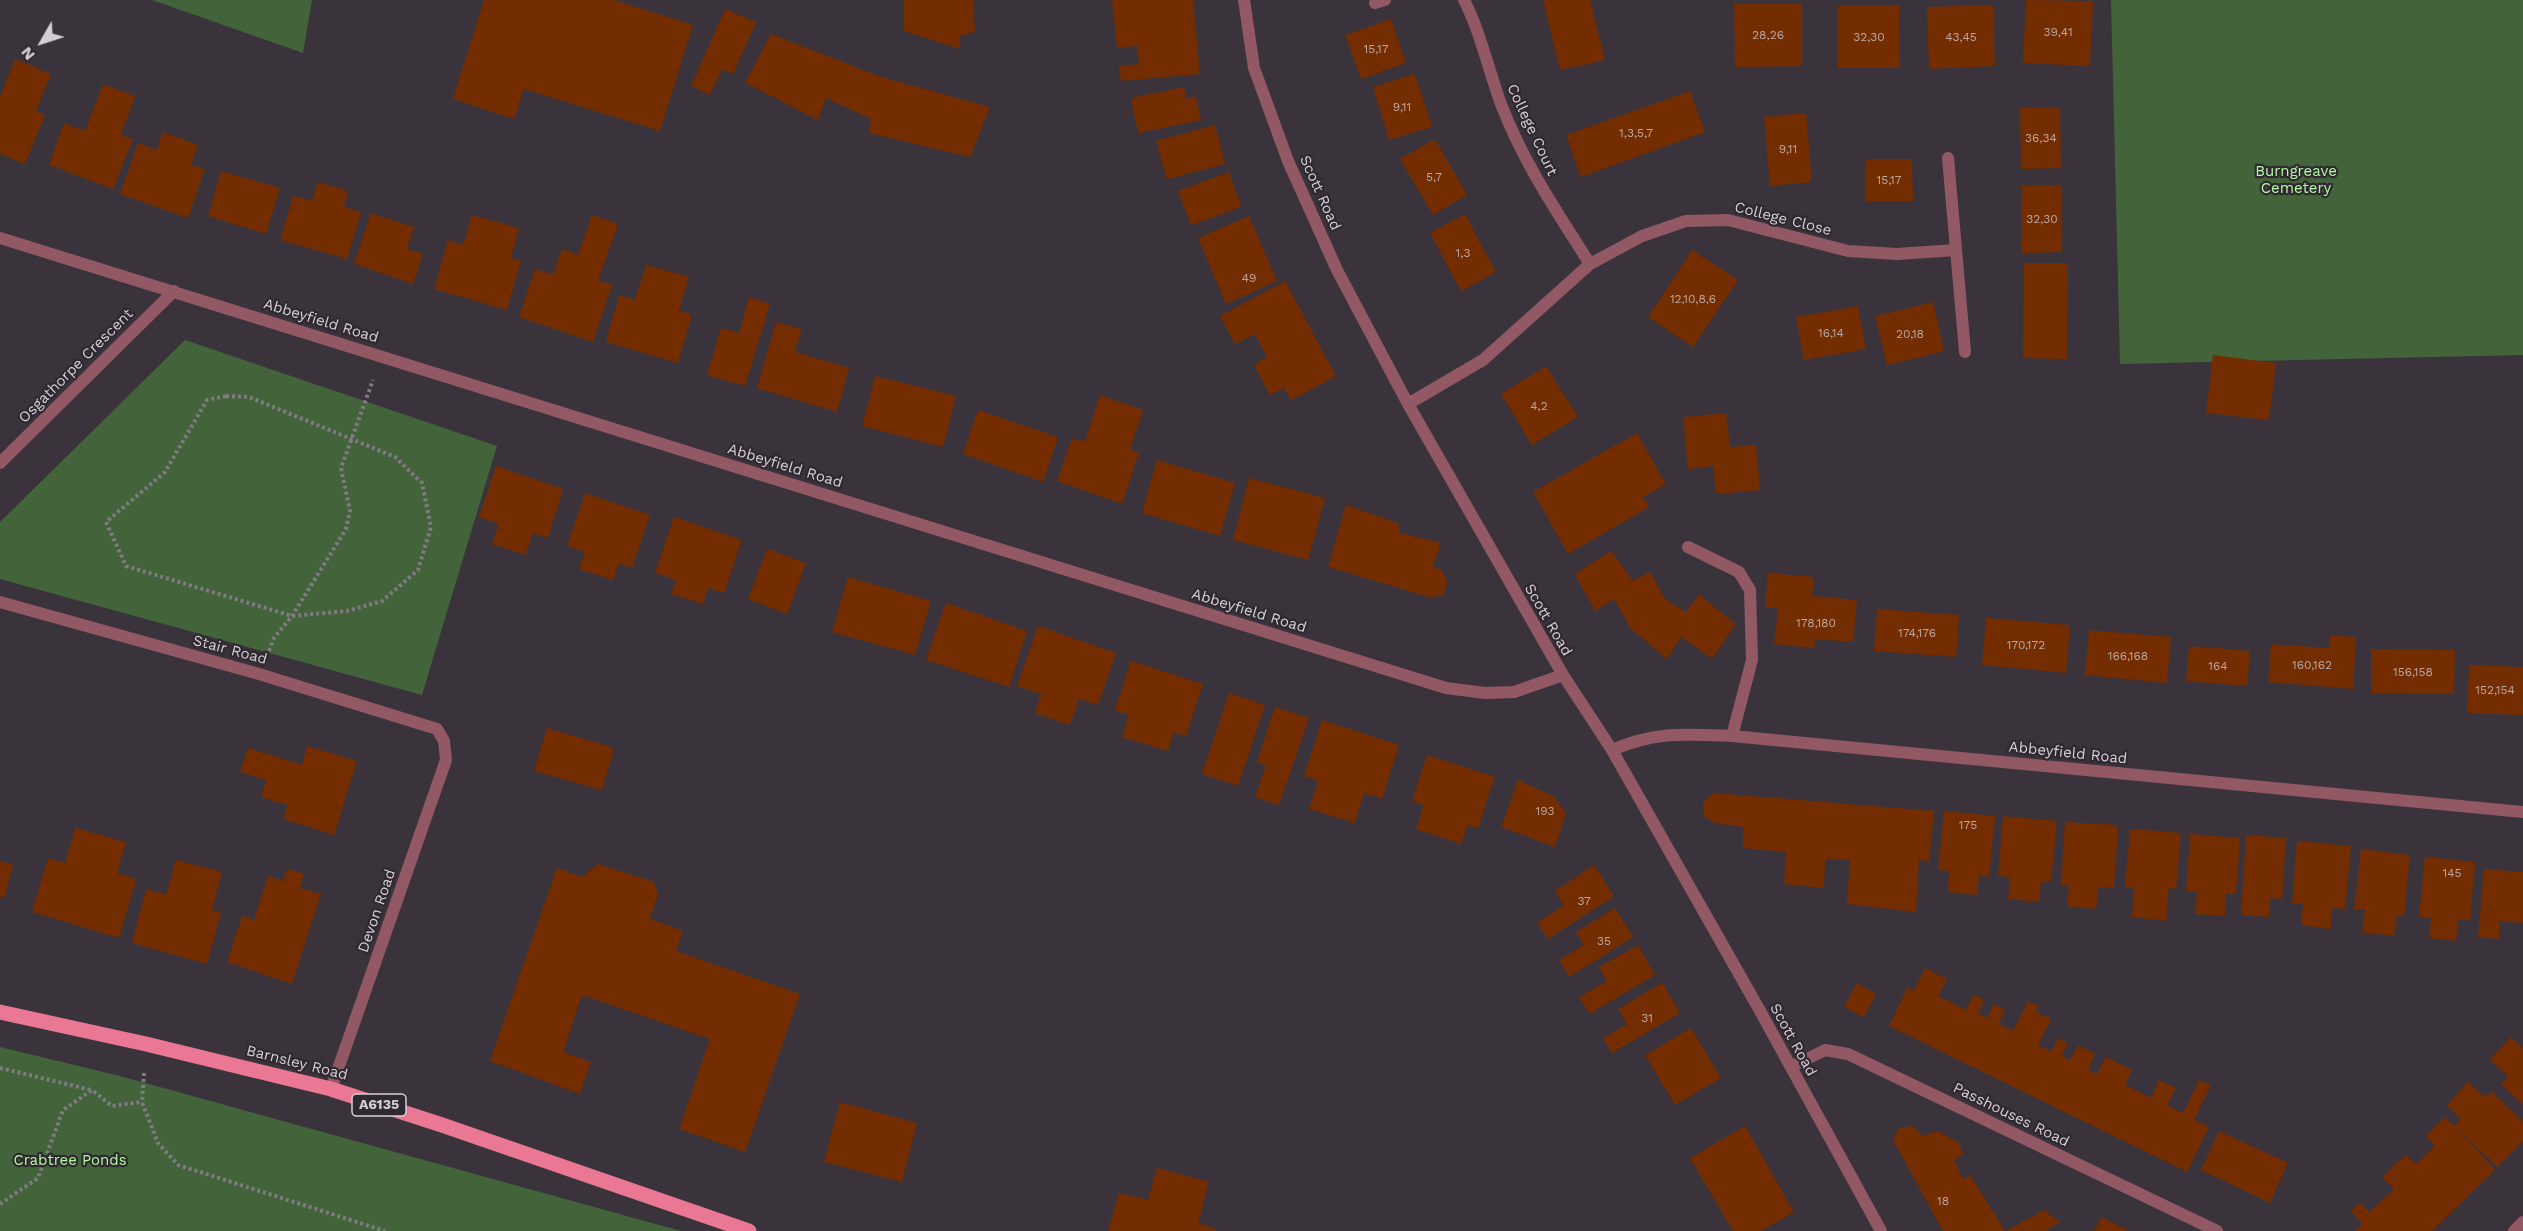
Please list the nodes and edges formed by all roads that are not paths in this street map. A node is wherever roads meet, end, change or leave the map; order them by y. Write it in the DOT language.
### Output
graph roads {
  1 [pos="1244,0"];
  2 [pos="1464,0"];
  3 [pos="1948,158"];
  4 [pos="0,238"];
  5 [pos="1956,250"];
  6 [pos="1590,264"];
  7 [pos="174,291"];
  8 [pos="1965,352"];
  9 [pos="1408,404"];
  10 [pos="0,463"];
  11 [pos="1688,547"];
  12 [pos="0,602"];
  13 [pos="1563,675"];
  14 [pos="1732,736"];
  15 [pos="444,741"];
  16 [pos="1612,750"];
  17 [pos="2523,812"];
  18 [pos="0,1012"];
  19 [pos="1791,1067"];
  20 [pos="331,1089"];
  21 [pos="2523,1222"];
  22 [pos="749,1231"];
  23 [pos="1881,1231"];
  24 [pos="2217,1231"];
  25 [pos="2514,1231"];
  1 -- 9 [label="street, Scott Road"];
  2 -- 6 [label="street, College Court"];
  3 -- 5 [label="street"];
  4 -- 7 [label="street, Abbeyfield Road"];
  5 -- 6 [label="street, College Close"];
  5 -- 8 [label="street"];
  6 -- 9 [label="street, College Close"];
  7 -- 10 [label="street, Osgathorpe Crescent"];
  7 -- 13 [label="street, Abbeyfield Road"];
  9 -- 13 [label="street, Scott Road"];
  11 -- 14 [label="street"];
  12 -- 15 [label="street, Stair Road"];
  13 -- 16 [label="street, Scott Road"];
  14 -- 16 [label="street, Abbeyfield Road"];
  14 -- 17 [label="street, Abbeyfield Road"];
  15 -- 20 [label="street, Devon Road"];
  16 -- 19 [label="street, Scott Road"];
  18 -- 20 [label="main road, Barnsley Road / A6135"];
  19 -- 23 [label="street, Scott Road"];
  19 -- 24 [label="street, Passhouses Road"];
  20 -- 22 [label="main road, Barnsley Road / A6135"];
  21 -- 25 [label="street"];
}
